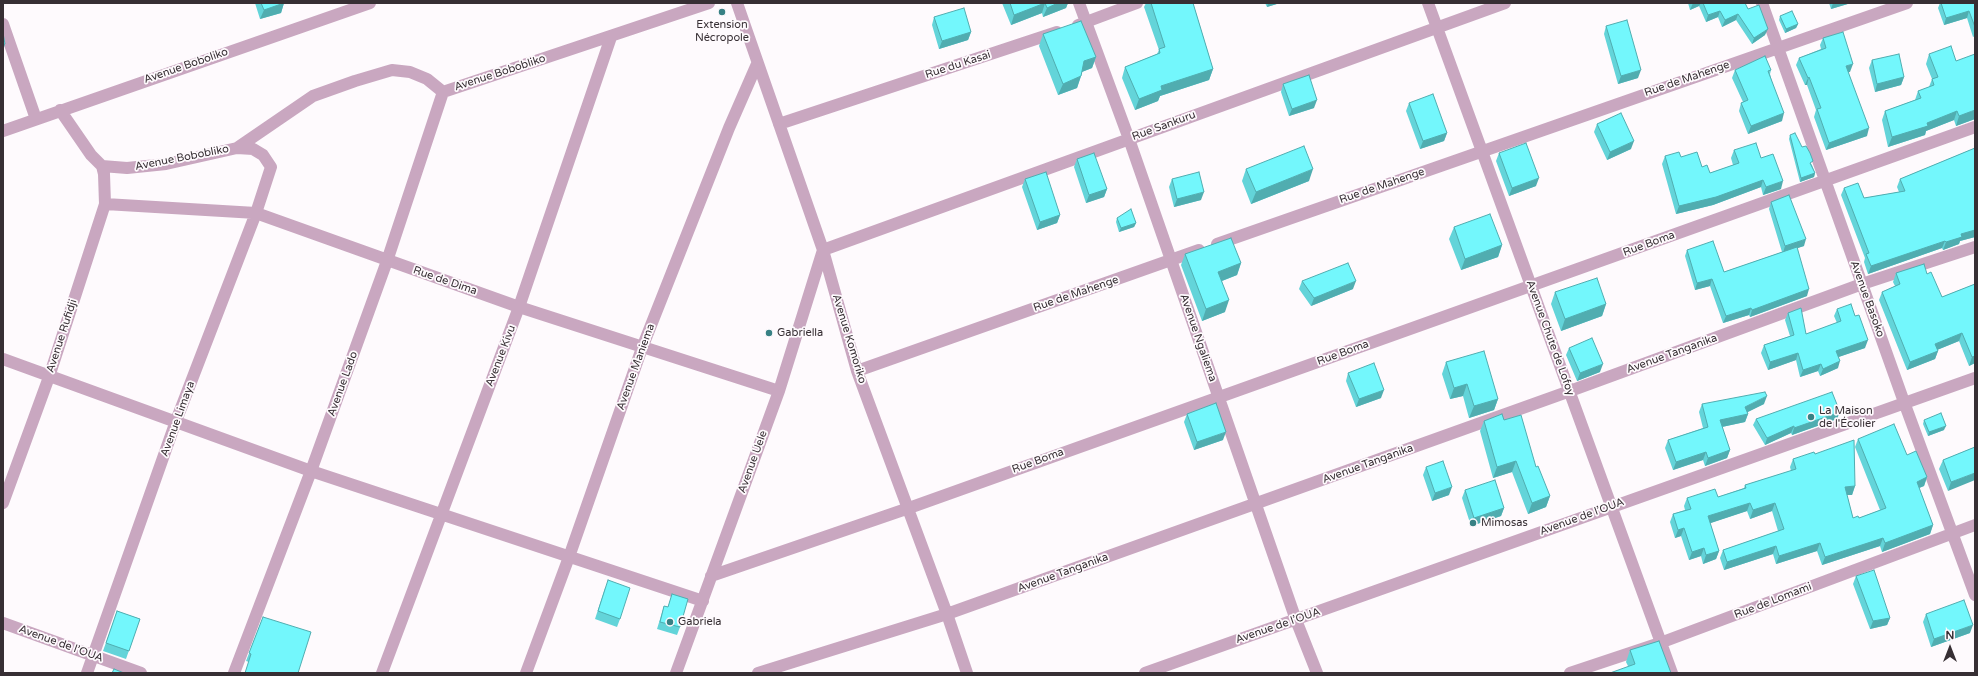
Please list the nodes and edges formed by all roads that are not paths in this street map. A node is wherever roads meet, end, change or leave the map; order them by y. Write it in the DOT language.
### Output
graph roads {
  1 [pos="370,3"];
  2 [pos="709,3"];
  3 [pos="737,3"];
  4 [pos="1079,3"];
  5 [pos="1137,3"];
  6 [pos="1428,3"];
  7 [pos="1505,3"];
  8 [pos="1762,3"];
  9 [pos="1907,3"];
  10 [pos="1086,22"];
  11 [pos="3,24"];
  12 [pos="1436,28"];
  13 [pos="611,37"];
  14 [pos="1777,47"];
  15 [pos="757,64"];
  16 [pos="443,92"];
  17 [pos="60,110"];
  18 [pos="36,119"];
  19 [pos="779,124"];
  20 [pos="1975,127"];
  21 [pos="3,131"];
  22 [pos="1129,139"];
  23 [pos="237,148"];
  24 [pos="1483,151"];
  25 [pos="102,166"];
  26 [pos="271,167"];
  27 [pos="1825,181"];
  28 [pos="105,204"];
  29 [pos="256,213"];
  30 [pos="1975,247"];
  31 [pos="823,250"];
  32 [pos="1172,260"];
  33 [pos="387,261"];
  34 [pos="1862,284"];
  35 [pos="1531,286"];
  36 [pos="519,307"];
  37 [pos="642,348"];
  38 [pos="3,359"];
  39 [pos="857,371"];
  40 [pos="49,377"];
  41 [pos="1975,378"];
  42 [pos="1570,391"];
  43 [pos="778,392"];
  44 [pos="1218,397"];
  45 [pos="1904,402"];
  46 [pos="176,421"];
  47 [pos="311,471"];
  48 [pos="3,503"];
  49 [pos="1257,504"];
  50 [pos="1610,507"];
  51 [pos="909,508"];
  52 [pos="441,515"];
  53 [pos="1975,525"];
  54 [pos="1953,533"];
  55 [pos="569,557"];
  56 [pos="711,576"];
  57 [pos="1975,595"];
  58 [pos="702,601"];
  59 [pos="947,614"];
  60 [pos="1296,620"];
  61 [pos="3,623"];
  62 [pos="1660,643"];
  63 [pos="93,656"];
  64 [pos="86,673"];
  65 [pos="141,673"];
  66 [pos="234,673"];
  67 [pos="382,673"];
  68 [pos="526,673"];
  69 [pos="676,673"];
  70 [pos="758,673"];
  71 [pos="967,673"];
  72 [pos="1145,673"];
  73 [pos="1317,673"];
  74 [pos="1570,673"];
  75 [pos="1672,673"];
  1 -- 17 [label="street, Avenue Boboliko"];
  2 -- 13 [label="street, Avenue Bobobliko"];
  3 -- 15 [label="street, Avenue Komoriko"];
  4 -- 10 [label="street, Avenue Ngaliema"];
  5 -- 10 [label="street, Rue du Kasai"];
  6 -- 12 [label="street, Avenue Chute de Lofoy"];
  7 -- 12 [label="street, Rue Sankuru"];
  8 -- 14 [label="street, Avenue Basoko"];
  9 -- 14 [label="street, Rue de Mahenge"];
  10 -- 19 [label="street, Rue du Kasai"];
  10 -- 22 [label="street, Avenue Ngaliema"];
  11 -- 18 [label="street"];
  12 -- 22 [label="street, Rue Sankuru"];
  12 -- 24 [label="street, Avenue Chute de Lofoy"];
  13 -- 16 [label="street, Avenue Bobobliko"];
  13 -- 36 [label="street, Avenue Kivu"];
  14 -- 24 [label="street, Rue de Mahenge"];
  14 -- 27 [label="street, Avenue Basoko"];
  15 -- 19 [label="street, Avenue Komoriko"];
  15 -- 37 [label="street, Avenue Maniema"];
  16 -- 23 [label="street, Avenue Bobobliko"];
  16 -- 33 [label="street, Avenue Lado"];
  17 -- 18 [label="street, Avenue Boboliko"];
  17 -- 25 [label="street"];
  18 -- 21 [label="street, Avenue Boboliko"];
  19 -- 31 [label="street, Avenue Komoriko"];
  20 -- 27 [label="street, Rue Boma"];
  22 -- 31 [label="street, Rue Sankuru"];
  22 -- 32 [label="street, Avenue Ngaliema"];
  23 -- 25 [label="street, Avenue Bobobliko"];
  23 -- 26 [label="street, Avenue Bobobliko"];
  24 -- 32 [label="street, Rue de Mahenge"];
  24 -- 35 [label="street, Avenue Chute de Lofoy"];
  25 -- 28 [label="street, Avenue Rufidji"];
  26 -- 29 [label="street, Avenue Limaya"];
  27 -- 34 [label="street, Avenue Basoko"];
  27 -- 35 [label="street, Rue Boma"];
  28 -- 29 [label="street, Rue de Dima"];
  28 -- 40 [label="street, Avenue Rufidji"];
  29 -- 33 [label="street, Rue de Dima"];
  29 -- 46 [label="street, Avenue Limaya"];
  30 -- 34 [label="street, Avenue Tanganika"];
  31 -- 39 [label="street, Avenue Komoriko"];
  31 -- 43 [label="street, Avenue Uele"];
  32 -- 39 [label="street, Rue de Mahenge"];
  32 -- 44 [label="street, Avenue Ngaliema"];
  33 -- 36 [label="street, Rue de Dima"];
  33 -- 47 [label="street, Avenue Lado"];
  34 -- 42 [label="street, Avenue Tanganika"];
  34 -- 45 [label="street, Avenue Basoko"];
  35 -- 42 [label="street, Avenue Chute de Lofoy"];
  35 -- 44 [label="street, Rue Boma"];
  36 -- 37 [label="street, Rue de Dima"];
  36 -- 52 [label="street, Avenue Kivu"];
  37 -- 43 [label="street, Rue de Dima"];
  37 -- 55 [label="street, Avenue Maniema"];
  38 -- 40 [label="street"];
  39 -- 51 [label="street, Avenue Komoriko"];
  40 -- 46 [label="street"];
  40 -- 48 [label="street, Avenue Rufidji"];
  41 -- 45 [label="street, Avenue de l’OUA"];
  42 -- 49 [label="street, Avenue Tanganika"];
  42 -- 50 [label="street, Avenue Chute de Lofoy"];
  43 -- 56 [label="street, Avenue Uele"];
  44 -- 49 [label="street, Avenue Ngaliema"];
  44 -- 51 [label="street, Rue Boma"];
  45 -- 50 [label="street, Avenue de l’OUA"];
  45 -- 54 [label="street, Avenue Basoko"];
  46 -- 47 [label="street"];
  46 -- 63 [label="street, Avenue Limaya"];
  47 -- 52 [label="street"];
  47 -- 66 [label="street, Avenue Lado"];
  49 -- 59 [label="street, Avenue Tanganika"];
  49 -- 60 [label="street, Avenue Ngaliema"];
  50 -- 60 [label="street, Avenue de l’OUA"];
  50 -- 62 [label="street, Avenue Chute de Lofoy"];
  51 -- 56 [label="street, Rue Boma"];
  51 -- 59 [label="street, Avenue Komoriko"];
  52 -- 55 [label="street"];
  52 -- 67 [label="street, Avenue Kivu"];
  53 -- 54 [label="street, Rue de Lomami"];
  54 -- 57 [label="street, Avenue Basoko"];
  54 -- 62 [label="street, Rue de Lomami"];
  55 -- 58 [label="street"];
  55 -- 68 [label="street, Avenue Maniema"];
  56 -- 58 [label="street, Avenue Uele"];
  58 -- 69 [label="street, Avenue Uele"];
  59 -- 70 [label="street, Avenue Tanganika"];
  59 -- 71 [label="street, Avenue Komoriko"];
  60 -- 72 [label="street, Avenue de l’OUA"];
  60 -- 73 [label="street, Avenue Ngaliema"];
  61 -- 63 [label="street, Avenue de l’OUA"];
  62 -- 74 [label="street, Rue de Lomami"];
  62 -- 75 [label="street, Avenue Chute de Lofoy"];
  63 -- 64 [label="street, Avenue Limaya"];
  63 -- 65 [label="street, Avenue de l’OUA"];
}
